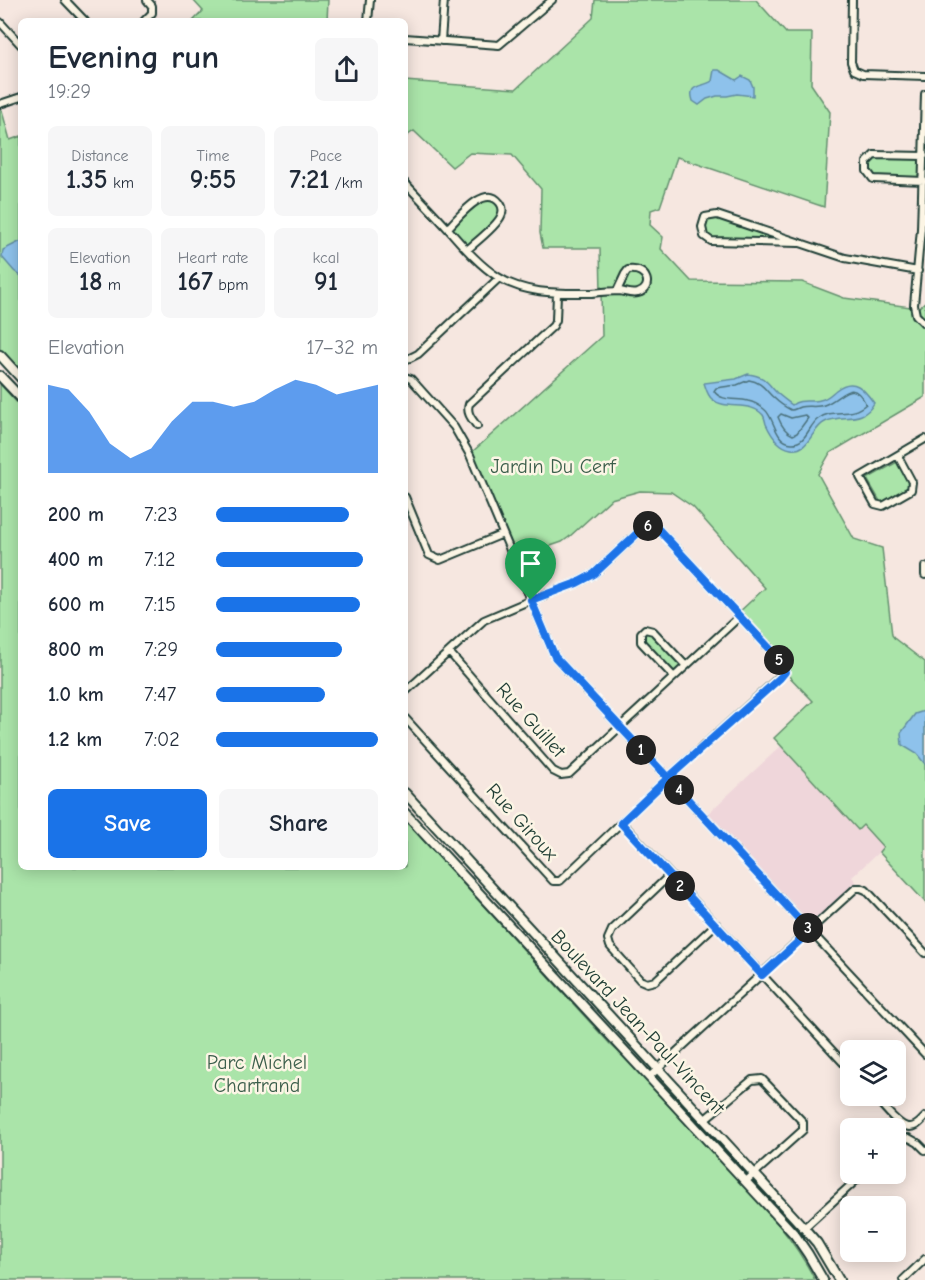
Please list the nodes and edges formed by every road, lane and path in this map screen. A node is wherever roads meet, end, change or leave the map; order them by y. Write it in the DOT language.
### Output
graph roads {
  1 [pos="65,0"];
  2 [pos="147,0"];
  3 [pos="370,0"];
  4 [pos="444,0"];
  5 [pos="552,0"];
  6 [pos="852,0"];
  7 [pos="82,18"];
  8 [pos="147,18"];
  9 [pos="369,18"];
  10 [pos="0,22"];
  11 [pos="408,38"];
  12 [pos="441,41"];
  13 [pos="18,42"];
  14 [pos="925,76"];
  15 [pos="925,94"];
  16 [pos="18,98"];
  17 [pos="0,104"];
  18 [pos="924,156"];
  19 [pos="924,181"];
  20 [pos="408,186"];
  21 [pos="448,228"];
  22 [pos="799,243"];
  23 [pos="467,250"];
  24 [pos="918,271"];
  25 [pos="499,278"];
  26 [pos="617,291"];
  27 [pos="557,294"];
  28 [pos="925,324"];
  29 [pos="0,355"];
  30 [pos="408,358"];
  31 [pos="18,375"];
  32 [pos="0,376"];
  33 [pos="408,378"];
  34 [pos="18,395"];
  35 [pos="477,426"];
  36 [pos="925,440"];
  37 [pos="898,456"];
  38 [pos="408,505"];
  39 [pos="502,534"];
  40 [pos="925,567"];
  41 [pos="925,575"];
  42 [pos="531,600"];
  43 [pos="739,617"];
  44 [pos="449,652"];
  45 [pos="686,666"];
  46 [pos="674,677"];
  47 [pos="408,689"];
  48 [pos="408,721"];
  49 [pos="620,727"];
  50 [pos="668,778"];
  51 [pos="408,797"];
  52 [pos="408,816"];
  53 [pos="621,823"];
  54 [pos="670,875"];
  55 [pos="716,924"];
  56 [pos="810,931"];
  57 [pos="925,953"];
  58 [pos="762,975"];
  59 [pos="925,1054"];
  60 [pos="840,1059"];
  61 [pos="659,1069"];
  62 [pos="650,1077"];
  63 [pos="883,1106"];
  64 [pos="925,1117"];
  65 [pos="705,1119"];
  66 [pos="906,1139"];
  67 [pos="925,1150"];
  68 [pos="755,1173"];
  69 [pos="746,1181"];
  70 [pos="852,1184"];
  71 [pos="804,1228"];
  72 [pos="925,1259"];
  73 [pos="822,1280"];
  74 [pos="839,1280"];
  75 [pos="903,1280"];
  1 -- 7 [label="street"];
  2 -- 8 [label="street"];
  3 -- 9 [label="street"];
  4 -- 12 [label="street"];
  5 -- 12 [label="street"];
  6 -- 14 [label="street"];
  10 -- 13 [label="street"];
  11 -- 12 [label="street"];
  15 -- 18 [label="street"];
  16 -- 17 [label="street"];
  18 -- 19 [label="street"];
  18 -- 19 [label="street"];
  19 -- 24 [label="street"];
  20 -- 21 [label="street"];
  21 -- 23 [label="street"];
  21 -- 23 [label="street"];
  22 -- 22 [label="street"];
  22 -- 24 [label="street"];
  23 -- 25 [label="street"];
  24 -- 28 [label="street"];
  25 -- 27 [label="street"];
  25 -- 30 [label="street"];
  26 -- 26 [label="street"];
  26 -- 27 [label="street"];
  27 -- 35 [label="street"];
  29 -- 31 [label="street"];
  32 -- 34 [label="street"];
  33 -- 39 [label="street"];
  36 -- 37 [label="street"];
  37 -- 37 [label="street"];
  38 -- 39 [label="street"];
  39 -- 42 [label="street"];
  40 -- 41 [label="street"];
  42 -- 43 [label="street"];
  42 -- 44 [label="street"];
  42 -- 49 [label="street"];
  43 -- 45 [label="street, Rue Guillet"];
  43 -- 50 [label="street, Rue Giroux"];
  44 -- 47 [label="street"];
  44 -- 49 [label="street, Rue Guillet"];
  45 -- 46 [label="street, Rue Guillet"];
  45 -- 46 [label="street"];
  46 -- 49 [label="street, Rue Guillet"];
  48 -- 53 [label="street, Rue Giroux"];
  49 -- 50 [label="street"];
  50 -- 53 [label="street, Rue Giroux"];
  50 -- 56 [label="street"];
  51 -- 61 [label="street, Boulevard Jean-Paul-Vincent"];
  52 -- 62 [label="street, Boulevard Jean-Paul-Vincent"];
  53 -- 54 [label="street"];
  54 -- 55 [label="street"];
  54 -- 55 [label="street"];
  55 -- 58 [label="street"];
  56 -- 57 [label="street"];
  56 -- 58 [label="street"];
  56 -- 59 [label="street"];
  58 -- 60 [label="street"];
  58 -- 61 [label="street"];
  61 -- 62 [label="street"];
  61 -- 65 [label="street, Boulevard Jean-Paul-Vincent"];
  62 -- 69 [label="street, Boulevard Jean-Paul-Vincent"];
  63 -- 64 [label="street"];
  65 -- 68 [label="street, Boulevard Jean-Paul-Vincent"];
  65 -- 68 [label="street"];
  66 -- 67 [label="street"];
  68 -- 69 [label="street"];
  68 -- 71 [label="street, Boulevard Jean-Paul-Vincent"];
  69 -- 73 [label="street, Boulevard Jean-Paul-Vincent"];
  70 -- 71 [label="street"];
  71 -- 74 [label="street, Boulevard Jean-Paul-Vincent"];
  72 -- 75 [label="street"];
}
